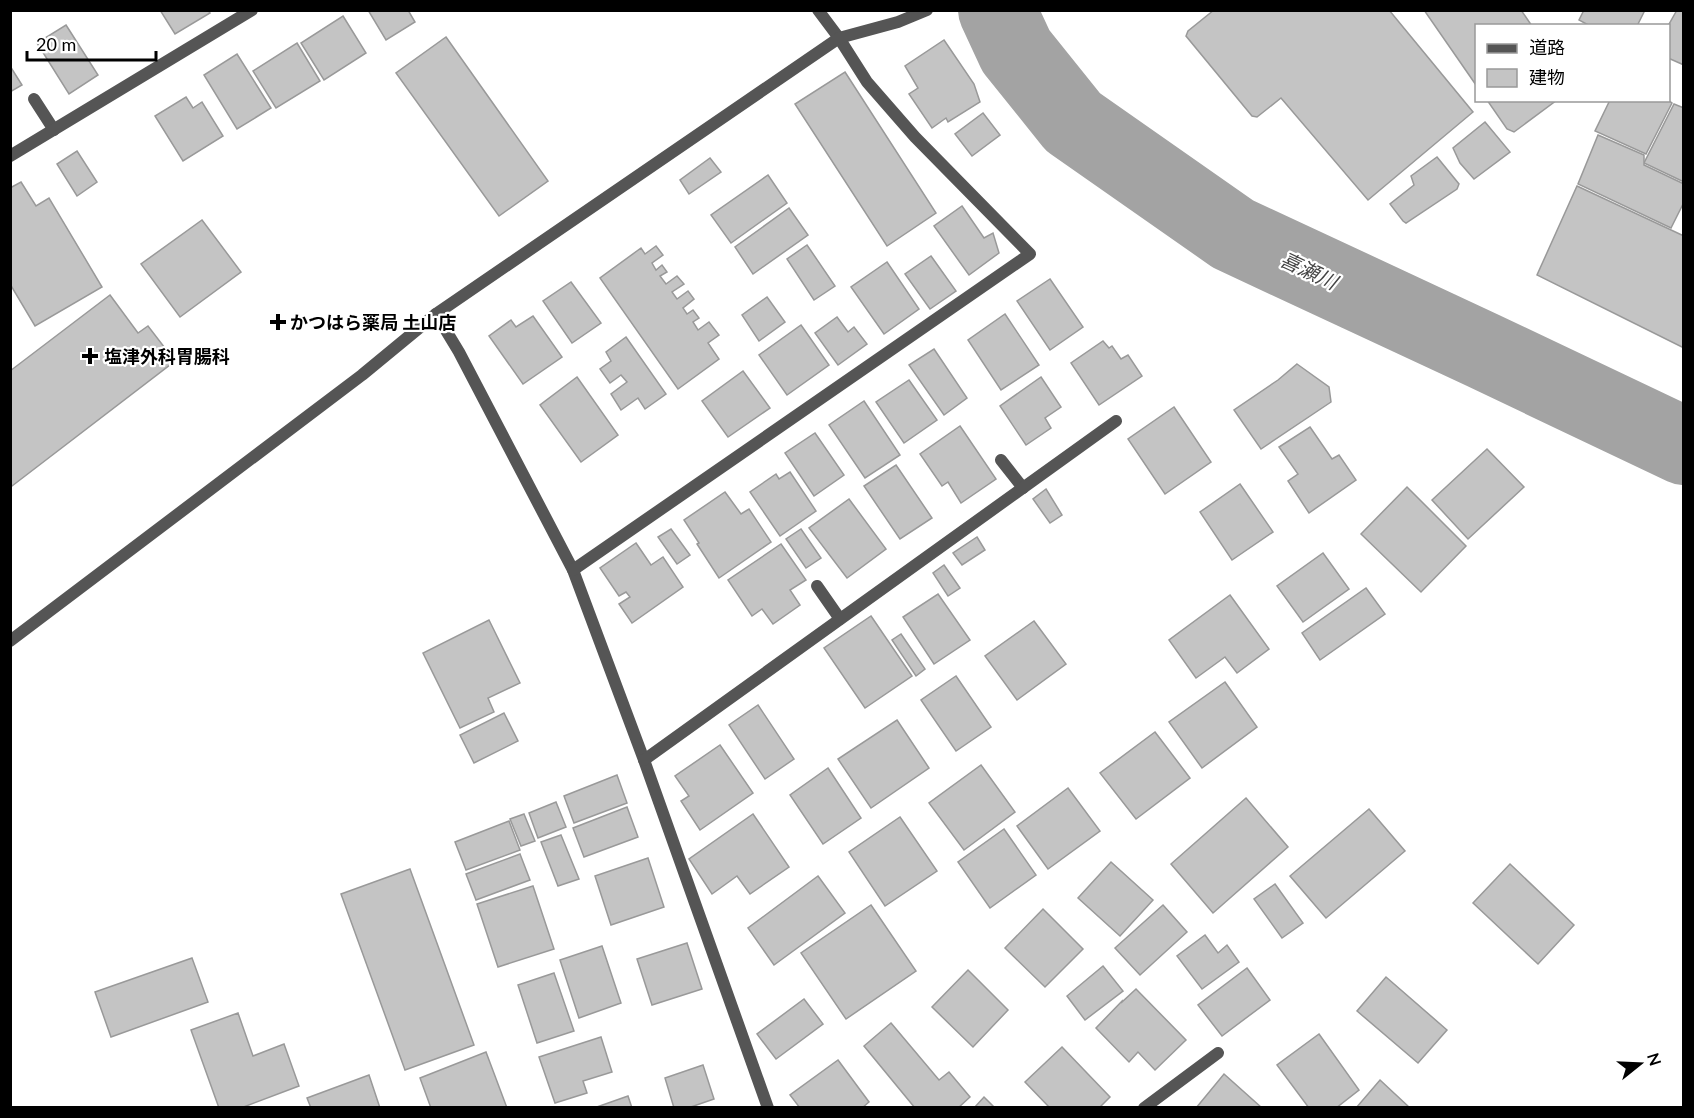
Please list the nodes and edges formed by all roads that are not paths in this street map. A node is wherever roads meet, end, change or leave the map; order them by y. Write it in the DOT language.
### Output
graph roads {
  1 [pos="252,10"];
  2 [pos="818,10"];
  3 [pos="927,10"];
  4 [pos="839,38"];
  5 [pos="34,99"];
  6 [pos="54,130"];
  7 [pos="10,156"];
  8 [pos="436,314"];
  9 [pos="1116,421"];
  10 [pos="1001,460"];
  11 [pos="1023,488"];
  12 [pos="573,570"];
  13 [pos="817,586"];
  14 [pos="840,619"];
  15 [pos="10,641"];
  16 [pos="644,760"];
  17 [pos="1218,1053"];
  18 [pos="768,1107"];
  19 [pos="1144,1107"];
  1 -- 6 [label="street"];
  2 -- 4 [label="street"];
  3 -- 4 [label="street"];
  4 -- 8 [label="street"];
  4 -- 12 [label="street"];
  5 -- 6 [label="street"];
  6 -- 7 [label="street"];
  8 -- 12 [label="street"];
  8 -- 15 [label="street"];
  9 -- 11 [label="street"];
  10 -- 11 [label="street"];
  11 -- 14 [label="street"];
  12 -- 16 [label="street"];
  13 -- 14 [label="street"];
  14 -- 16 [label="street"];
  16 -- 18 [label="street"];
  17 -- 19 [label="street"];
}
